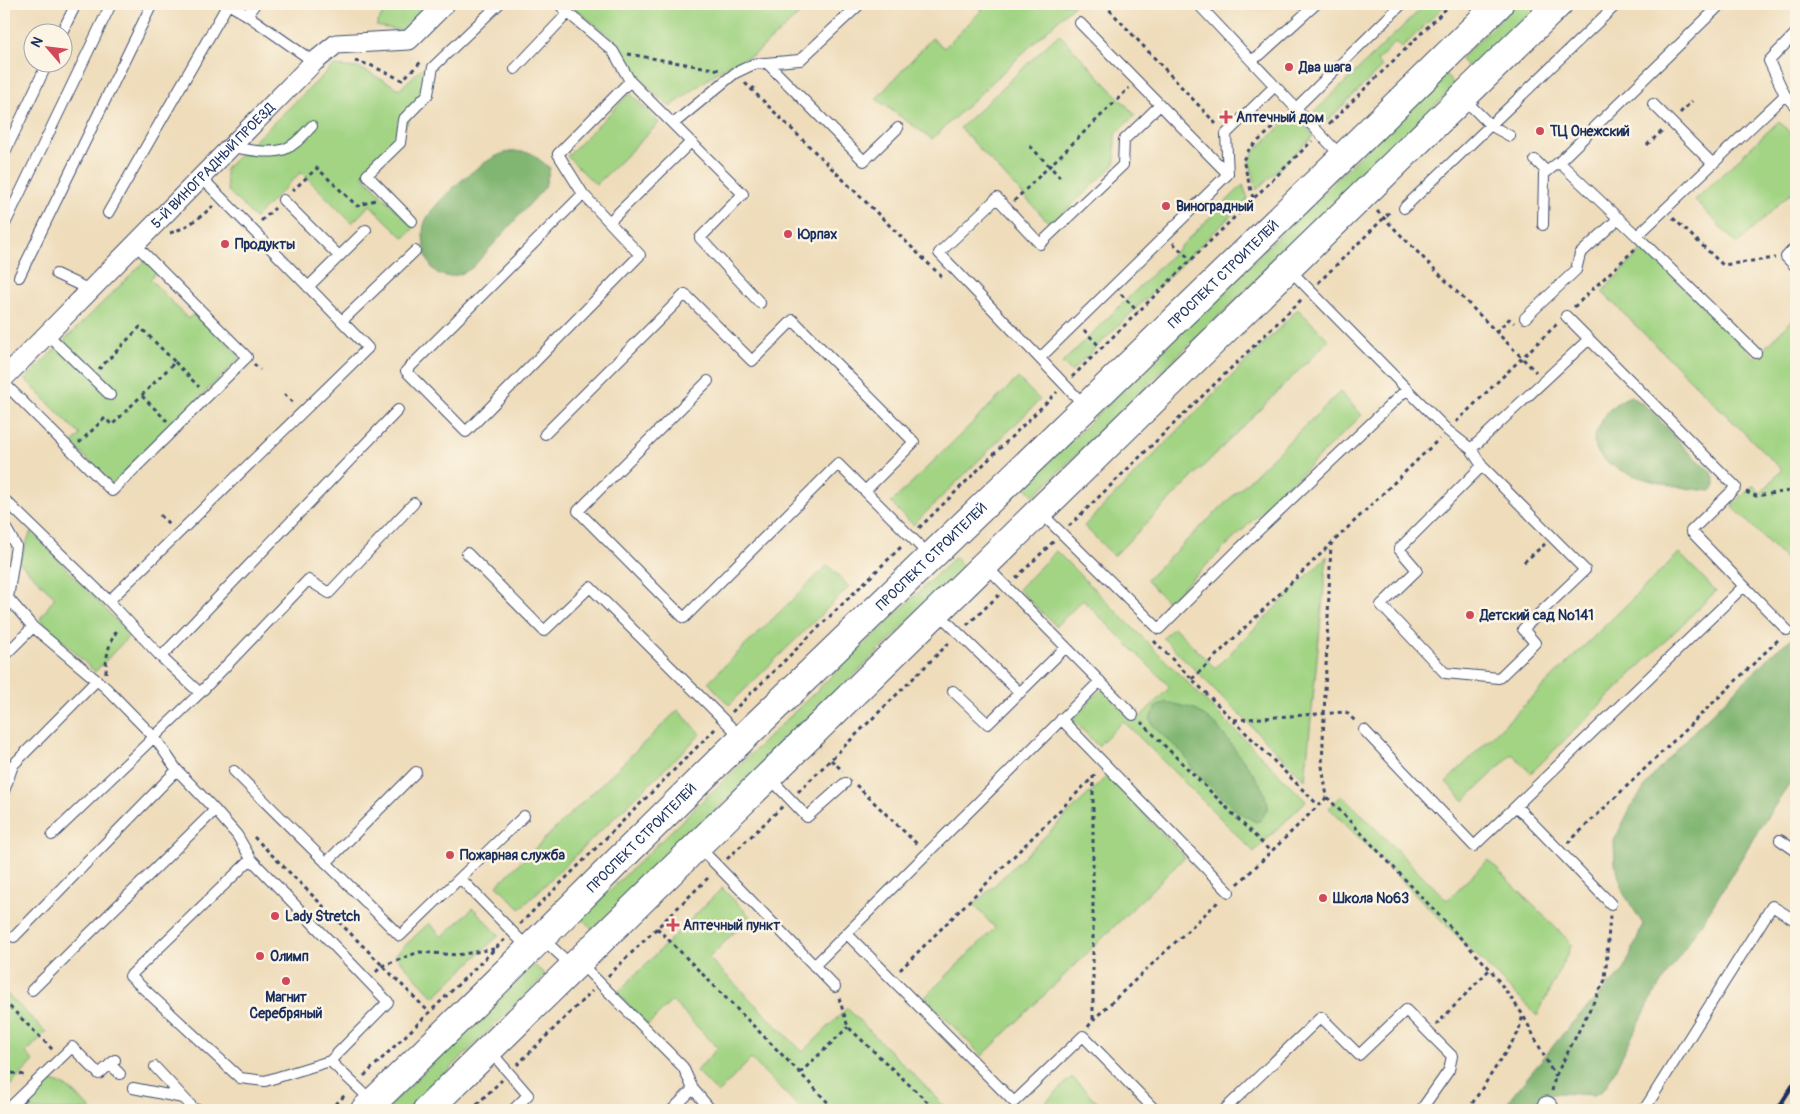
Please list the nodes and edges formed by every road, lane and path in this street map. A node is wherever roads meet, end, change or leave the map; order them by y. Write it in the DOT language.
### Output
graph roads {
  1 [pos="76,4"];
  2 [pos="111,4"];
  3 [pos="152,4"];
  4 [pos="228,4"];
  5 [pos="255,4"];
  6 [pos="445,4"];
  7 [pos="499,4"];
  8 [pos="559,4"];
  9 [pos="860,4"];
  10 [pos="1104,4"];
  11 [pos="1198,4"];
  12 [pos="1316,4"];
  13 [pos="1402,4"];
  14 [pos="1451,4"];
  15 [pos="1499,4"];
  16 [pos="1558,4"];
  17 [pos="1617,4"];
  18 [pos="1721,4"];
  19 [pos="568,13"];
  20 [pos="247,15"];
  21 [pos="67,22"];
  22 [pos="1080,23"];
  23 [pos="1796,33"];
  24 [pos="613,51"];
  25 [pos="352,60"];
  26 [pos="423,60"];
  27 [pos="1251,60"];
  28 [pos="314,62"];
  29 [pos="767,63"];
  30 [pos="515,69"];
  31 [pos="43,72"];
  32 [pos="735,72"];
  33 [pos="1136,80"];
  34 [pos="630,81"];
  35 [pos="755,86"];
  36 [pos="1275,86"];
  37 [pos="752,90"];
  38 [pos="1785,95"];
  39 [pos="1462,97"];
  40 [pos="1653,104"];
  41 [pos="1160,105"];
  42 [pos="1796,107"];
  43 [pos="1296,108"];
  44 [pos="673,124"];
  45 [pos="1490,125"];
  46 [pos="312,126"];
  47 [pos="898,128"];
  48 [pos="1320,133"];
  49 [pos="1226,134"];
  50 [pos="1510,136"];
  51 [pos="691,142"];
  52 [pos="1030,146"];
  53 [pos="230,147"];
  54 [pos="4,154"];
  55 [pos="1342,157"];
  56 [pos="1535,160"];
  57 [pos="1559,162"];
  58 [pos="1713,164"];
  59 [pos="1050,166"];
  60 [pos="1547,172"];
  61 [pos="1228,174"];
  62 [pos="201,177"];
  63 [pos="1060,177"];
  64 [pos="584,194"];
  65 [pos="387,195"];
  66 [pos="1361,196"];
  67 [pos="222,198"];
  68 [pos="1253,198"];
  69 [pos="283,200"];
  70 [pos="1007,208"];
  71 [pos="1399,208"];
  72 [pos="1664,210"];
  73 [pos="108,213"];
  74 [pos="1384,218"];
  75 [pos="1619,218"];
  76 [pos="412,221"];
  77 [pos="610,221"];
  78 [pos="1543,225"];
  79 [pos="4,226"];
  80 [pos="252,230"];
  81 [pos="366,230"];
  82 [pos="1166,235"];
  83 [pos="1640,239"];
  84 [pos="1796,246"];
  85 [pos="139,247"];
  86 [pos="415,251"];
  87 [pos="339,256"];
  88 [pos="1786,257"];
  89 [pos="1191,260"];
  90 [pos="1796,267"];
  91 [pos="1288,268"];
  92 [pos="56,274"];
  93 [pos="19,277"];
  94 [pos="947,282"];
  95 [pos="1113,286"];
  96 [pos="308,287"];
  97 [pos="90,290"];
  98 [pos="1310,291"];
  99 [pos="760,303"];
  100 [pos="1138,312"];
  101 [pos="1566,316"];
  102 [pos="1525,318"];
  103 [pos="342,321"];
  104 [pos="1076,322"];
  105 [pos="1496,332"];
  106 [pos="47,334"];
  107 [pos="1589,339"];
  108 [pos="1101,348"];
  109 [pos="1756,353"];
  110 [pos="1040,358"];
  111 [pos="1522,358"];
  112 [pos="175,362"];
  113 [pos="92,376"];
  114 [pos="4,378"];
  115 [pos="708,381"];
  116 [pos="1545,381"];
  117 [pos="4,383"];
  118 [pos="1064,384"];
  119 [pos="1407,389"];
  120 [pos="110,395"];
  121 [pos="208,395"];
  122 [pos="142,396"];
  123 [pos="1086,407"];
  124 [pos="398,410"];
  125 [pos="175,429"];
  126 [pos="1448,431"];
  127 [pos="545,434"];
  128 [pos="1471,449"];
  129 [pos="72,451"];
  130 [pos="1482,466"];
  131 [pos="1011,480"];
  132 [pos="1736,488"];
  133 [pos="1796,490"];
  134 [pos="865,491"];
  135 [pos="4,499"];
  136 [pos="414,503"];
  137 [pos="1039,511"];
  138 [pos="4,525"];
  139 [pos="1061,533"];
  140 [pos="955,534"];
  141 [pos="911,537"];
  142 [pos="1552,537"];
  143 [pos="1331,542"];
  144 [pos="466,553"];
  145 [pos="932,558"];
  146 [pos="1524,562"];
  147 [pos="984,565"];
  148 [pos="1744,586"];
  149 [pos="1006,587"];
  150 [pos="109,601"];
  151 [pos="936,611"];
  152 [pos="126,618"];
  153 [pos="33,627"];
  154 [pos="1787,630"];
  155 [pos="959,633"];
  156 [pos="1153,640"];
  157 [pos="1066,647"];
  158 [pos="4,656"];
  159 [pos="161,657"];
  160 [pos="1192,679"];
  161 [pos="97,680"];
  162 [pos="1100,681"];
  163 [pos="106,688"];
  164 [pos="954,691"];
  165 [pos="200,693"];
  166 [pos="1020,693"];
  167 [pos="1323,713"];
  168 [pos="1134,715"];
  169 [pos="1061,719"];
  170 [pos="1233,720"];
  171 [pos="734,729"];
  172 [pos="1364,730"];
  173 [pos="155,738"];
  174 [pos="831,760"];
  175 [pos="1106,764"];
  176 [pos="177,770"];
  177 [pos="234,771"];
  178 [pos="416,772"];
  179 [pos="768,776"];
  180 [pos="1093,776"];
  181 [pos="847,778"];
  182 [pos="4,792"];
  183 [pos="1326,797"];
  184 [pos="790,799"];
  185 [pos="1318,805"];
  186 [pos="1516,806"];
  187 [pos="215,810"];
  188 [pos="524,816"];
  189 [pos="251,834"];
  190 [pos="52,835"];
  191 [pos="1780,840"];
  192 [pos="697,846"];
  193 [pos="1561,851"];
  194 [pos="1796,851"];
  195 [pos="1271,852"];
  196 [pos="926,854"];
  197 [pos="251,859"];
  198 [pos="326,863"];
  199 [pos="718,868"];
  200 [pos="460,878"];
  201 [pos="1229,892"];
  202 [pos="1611,904"];
  203 [pos="1796,921"];
  204 [pos="657,928"];
  205 [pos="847,934"];
  206 [pos="14,937"];
  207 [pos="528,940"];
  208 [pos="495,949"];
  209 [pos="576,965"];
  210 [pos="382,966"];
  211 [pos="814,966"];
  212 [pos="1490,969"];
  213 [pos="891,979"];
  214 [pos="368,981"];
  215 [pos="600,983"];
  216 [pos="835,987"];
  217 [pos="32,990"];
  218 [pos="4,1001"];
  219 [pos="429,1012"];
  220 [pos="1523,1015"];
  221 [pos="1093,1020"];
  222 [pos="848,1026"];
  223 [pos="1428,1032"];
  224 [pos="1083,1036"];
  225 [pos="489,1050"];
  226 [pos="61,1058"];
  227 [pos="330,1061"];
  228 [pos="155,1067"];
  229 [pos="4,1072"];
  230 [pos="509,1073"];
  231 [pos="800,1073"];
  232 [pos="120,1074"];
  233 [pos="41,1077"];
  234 [pos="1555,1077"];
  235 [pos="133,1088"];
  236 [pos="693,1089"];
  237 [pos="183,1098"];
  238 [pos="365,1099"];
  239 [pos="1547,1109"];
  240 [pos="7,1110"];
  241 [pos="202,1110"];
  242 [pos="330,1110"];
  243 [pos="427,1110"];
  244 [pos="471,1110"];
  245 [pos="513,1110"];
  246 [pos="672,1110"];
  247 [pos="710,1110"];
  248 [pos="835,1110"];
  249 [pos="936,1110"];
  250 [pos="1155,1110"];
  251 [pos="1224,1110"];
  252 [pos="1422,1110"];
  253 [pos="1468,1110"];
  254 [pos="1644,1110"];
  1 -- 21 [label="lane"];
  2 -- 79 [label="lane"];
  3 -- 93 [label="lane"];
  4 -- 20 [label="lane"];
  4 -- 73 [label="lane"];
  5 -- 20 [label="lane"];
  6 -- 28 [label="street, 5-Й ВИНОГРАДНЫЙ ПРОЕЗД"];
  7 -- 65 [label="lane"];
  8 -- 19 [label="lane"];
  9 -- 29 [label="lane"];
  10 -- 49 [label="path"];
  11 -- 27 [label="lane"];
  12 -- 27 [label="lane"];
  13 -- 43 [label="lane"];
  14 -- 48 [label="path"];
  15 -- 55 [label="main road, ПРОСПЕКТ СТРОИТЕЛЕЙ"];
  16 -- 39 [label="main road"];
  17 -- 45 [label="lane"];
  18 -- 57 [label="lane"];
  19 -- 24 [label="lane"];
  19 -- 30 [label="lane"];
  20 -- 28 [label="lane"];
  22 -- 33 [label="lane"];
  23 -- 38 [label="lane"];
  24 -- 32 [label="path"];
  24 -- 34 [label="lane"];
  25 -- 26 [label="path"];
  27 -- 36 [label="lane"];
  28 -- 53 [label="street, 5-Й ВИНОГРАДНЫЙ ПРОЕЗД"];
  29 -- 32 [label="lane"];
  29 -- 47 [label="lane"];
  31 -- 54 [label="lane"];
  32 -- 37 [label="path"];
  32 -- 44 [label="lane"];
  33 -- 41 [label="lane"];
  33 -- 59 [label="path"];
  34 -- 44 [label="lane"];
  34 -- 64 [label="lane"];
  35 -- 37 [label="path"];
  36 -- 43 [label="lane"];
  36 -- 49 [label="lane"];
  37 -- 94 [label="path"];
  38 -- 42 [label="lane"];
  38 -- 58 [label="lane"];
  39 -- 45 [label="lane"];
  39 -- 66 [label="main road"];
  40 -- 58 [label="lane"];
  41 -- 61 [label="lane"];
  41 -- 70 [label="lane"];
  43 -- 48 [label="lane"];
  43 -- 68 [label="path"];
  44 -- 51 [label="lane"];
  45 -- 50 [label="lane"];
  45 -- 71 [label="lane"];
  46 -- 53 [label="lane"];
  48 -- 55 [label="lane"];
  48 -- 68 [label="path"];
  49 -- 61 [label="lane"];
  51 -- 77 [label="lane"];
  51 -- 99 [label="lane"];
  52 -- 59 [label="path"];
  53 -- 62 [label="street, 5-Й ВИНОГРАДНЫЙ ПРОЕЗД"];
  55 -- 123 [label="main road, ПРОСПЕКТ СТРОИТЕЛЕЙ"];
  56 -- 60 [label="lane"];
  57 -- 60 [label="lane"];
  57 -- 75 [label="lane"];
  58 -- 72 [label="lane"];
  59 -- 63 [label="path"];
  59 -- 70 [label="path"];
  60 -- 78 [label="lane"];
  61 -- 82 [label="lane"];
  62 -- 67 [label="lane"];
  62 -- 85 [label="street, 5-Й ВИНОГРАДНЫЙ ПРОЕЗД"];
  64 -- 77 [label="lane"];
  64 -- 77 [label="lane"];
  65 -- 69 [label="path"];
  65 -- 76 [label="lane"];
  66 -- 74 [label="path"];
  66 -- 91 [label="main road"];
  67 -- 80 [label="lane"];
  67 -- 85 [label="path"];
  68 -- 89 [label="path"];
  69 -- 80 [label="path"];
  69 -- 87 [label="lane"];
  70 -- 110 [label="lane"];
  71 -- 74 [label="path"];
  72 -- 83 [label="lane"];
  72 -- 88 [label="path"];
  74 -- 98 [label="path"];
  74 -- 105 [label="path"];
  75 -- 83 [label="lane"];
  75 -- 102 [label="lane"];
  80 -- 96 [label="lane"];
  81 -- 87 [label="lane"];
  82 -- 89 [label="path"];
  82 -- 95 [label="lane"];
  83 -- 101 [label="path"];
  83 -- 109 [label="lane"];
  84 -- 88 [label="lane"];
  85 -- 97 [label="street, 5-Й ВИНОГРАДНЫЙ ПРОЕЗД"];
  85 -- 121 [label="lane"];
  86 -- 103 [label="lane"];
  87 -- 96 [label="lane"];
  88 -- 90 [label="lane"];
  89 -- 100 [label="path"];
  91 -- 98 [label="lane"];
  91 -- 137 [label="main road"];
  92 -- 97 [label="lane"];
  95 -- 100 [label="path"];
  95 -- 104 [label="lane"];
  96 -- 103 [label="lane"];
  97 -- 106 [label="street, 5-Й ВИНОГРАДНЫЙ ПРОЕЗД"];
  98 -- 119 [label="lane"];
  98 -- 139 [label="path"];
  100 -- 108 [label="path"];
  101 -- 107 [label="lane"];
  101 -- 111 [label="path"];
  102 -- 105 [label="path"];
  103 -- 150 [label="lane"];
  104 -- 108 [label="path"];
  104 -- 110 [label="lane"];
  105 -- 111 [label="path"];
  106 -- 113 [label="lane"];
  106 -- 114 [label="street, 5-Й ВИНОГРАДНЫЙ ПРОЕЗД"];
  107 -- 116 [label="lane"];
  107 -- 132 [label="lane"];
  108 -- 118 [label="path"];
  110 -- 118 [label="lane"];
  111 -- 116 [label="path"];
  111 -- 126 [label="path"];
  112 -- 113 [label="path"];
  112 -- 121 [label="path"];
  112 -- 122 [label="path"];
  113 -- 120 [label="lane"];
  115 -- 134 [label="lane"];
  116 -- 128 [label="lane"];
  117 -- 129 [label="lane"];
  118 -- 123 [label="lane"];
  118 -- 141 [label="path"];
  119 -- 126 [label="lane"];
  119 -- 139 [label="lane"];
  121 -- 125 [label="lane"];
  122 -- 125 [label="path"];
  122 -- 129 [label="path"];
  123 -- 131 [label="main road, ПРОСПЕКТ СТРОИТЕЛЕЙ"];
  124 -- 159 [label="lane"];
  125 -- 129 [label="lane"];
  126 -- 128 [label="lane"];
  126 -- 143 [label="path"];
  127 -- 134 [label="lane"];
  128 -- 130 [label="lane"];
  130 -- 142 [label="lane"];
  130 -- 142 [label="lane"];
  131 -- 137 [label="main road"];
  131 -- 140 [label="main road, ПРОСПЕКТ СТРОИТЕЛЕЙ"];
  132 -- 133 [label="path"];
  132 -- 148 [label="lane"];
  134 -- 141 [label="lane"];
  135 -- 150 [label="lane"];
  136 -- 165 [label="lane"];
  137 -- 139 [label="lane"];
  137 -- 147 [label="main road"];
  138 -- 153 [label="lane"];
  139 -- 149 [label="path"];
  140 -- 145 [label="main road, ПРОСПЕКТ СТРОИТЕЛЕЙ"];
  140 -- 147 [label="main road"];
  141 -- 145 [label="lane"];
  141 -- 171 [label="path"];
  142 -- 146 [label="path"];
  143 -- 160 [label="path"];
  143 -- 167 [label="path"];
  144 -- 171 [label="lane"];
  145 -- 171 [label="main road, ПРОСПЕКТ СТРОИТЕЛЕЙ"];
  147 -- 149 [label="lane"];
  147 -- 151 [label="main road"];
  148 -- 154 [label="lane"];
  148 -- 186 [label="lane"];
  149 -- 155 [label="path"];
  149 -- 157 [label="lane"];
  150 -- 152 [label="lane"];
  151 -- 155 [label="lane"];
  151 -- 179 [label="main road"];
  152 -- 159 [label="lane"];
  152 -- 163 [label="path"];
  153 -- 158 [label="lane"];
  153 -- 161 [label="lane"];
  154 -- 193 [label="path"];
  155 -- 166 [label="lane"];
  155 -- 174 [label="path"];
  156 -- 160 [label="path"];
  157 -- 162 [label="lane"];
  157 -- 166 [label="lane"];
  159 -- 165 [label="lane"];
  160 -- 170 [label="path"];
  161 -- 163 [label="lane"];
  161 -- 182 [label="lane"];
  162 -- 168 [label="lane"];
  162 -- 169 [label="lane"];
  163 -- 173 [label="lane"];
  164 -- 166 [label="lane"];
  165 -- 173 [label="lane"];
  167 -- 170 [label="path"];
  167 -- 172 [label="path"];
  167 -- 183 [label="path"];
  168 -- 195 [label="path"];
  169 -- 175 [label="lane"];
  169 -- 196 [label="lane"];
  170 -- 185 [label="path"];
  171 -- 207 [label="main road, ПРОСПЕКТ СТРОИТЕЛЕЙ"];
  171 -- 207 [label="path"];
  172 -- 186 [label="lane"];
  173 -- 176 [label="lane"];
  173 -- 190 [label="lane"];
  174 -- 181 [label="path"];
  174 -- 184 [label="path"];
  175 -- 180 [label="path"];
  175 -- 201 [label="lane"];
  176 -- 187 [label="lane"];
  176 -- 206 [label="lane"];
  177 -- 198 [label="lane"];
  178 -- 198 [label="lane"];
  179 -- 184 [label="lane"];
  179 -- 192 [label="main road"];
  180 -- 213 [label="path"];
  180 -- 221 [label="path"];
  181 -- 184 [label="lane"];
  181 -- 196 [label="path"];
  183 -- 185 [label="path"];
  183 -- 212 [label="path"];
  184 -- 199 [label="path"];
  185 -- 195 [label="path"];
  186 -- 193 [label="lane"];
  187 -- 197 [label="lane"];
  187 -- 217 [label="lane"];
  188 -- 200 [label="lane"];
  189 -- 210 [label="path"];
  191 -- 194 [label="lane"];
  192 -- 199 [label="lane"];
  192 -- 209 [label="main road"];
  193 -- 202 [label="lane"];
  195 -- 201 [label="path"];
  196 -- 205 [label="lane"];
  197 -- 214 [label="lane"];
  197 -- 227 [label="lane"];
  198 -- 200 [label="lane"];
  199 -- 204 [label="path"];
  199 -- 211 [label="lane"];
  200 -- 207 [label="lane"];
  201 -- 221 [label="path"];
  202 -- 234 [label="path"];
  203 -- 254 [label="lane"];
  204 -- 215 [label="path"];
  204 -- 231 [label="path"];
  205 -- 211 [label="lane"];
  205 -- 213 [label="lane"];
  207 -- 208 [label="path"];
  207 -- 209 [label="lane"];
  207 -- 238 [label="main road, ПРОСПЕКТ СТРОИТЕЛЕЙ"];
  208 -- 210 [label="path"];
  208 -- 219 [label="path"];
  209 -- 215 [label="lane"];
  209 -- 225 [label="main road"];
  210 -- 214 [label="path"];
  210 -- 219 [label="path"];
  211 -- 216 [label="lane"];
  212 -- 220 [label="path"];
  212 -- 223 [label="path"];
  213 -- 224 [label="lane"];
  214 -- 227 [label="lane"];
  215 -- 230 [label="path"];
  215 -- 236 [label="lane"];
  216 -- 222 [label="path"];
  218 -- 226 [label="path"];
  219 -- 238 [label="path"];
  220 -- 234 [label="path"];
  220 -- 253 [label="path"];
  221 -- 224 [label="path"];
  222 -- 231 [label="path"];
  222 -- 249 [label="path"];
  223 -- 251 [label="lane"];
  223 -- 252 [label="lane"];
  224 -- 250 [label="lane"];
  225 -- 230 [label="lane"];
  225 -- 243 [label="main road"];
  226 -- 232 [label="lane"];
  226 -- 233 [label="lane"];
  227 -- 238 [label="lane"];
  228 -- 237 [label="lane"];
  229 -- 233 [label="path"];
  230 -- 244 [label="path"];
  230 -- 245 [label="lane"];
  231 -- 248 [label="path"];
  233 -- 240 [label="lane"];
  234 -- 239 [label="path"];
  235 -- 237 [label="lane"];
  236 -- 246 [label="lane"];
  236 -- 247 [label="lane"];
  237 -- 241 [label="lane"];
  238 -- 242 [label="path"];
}
